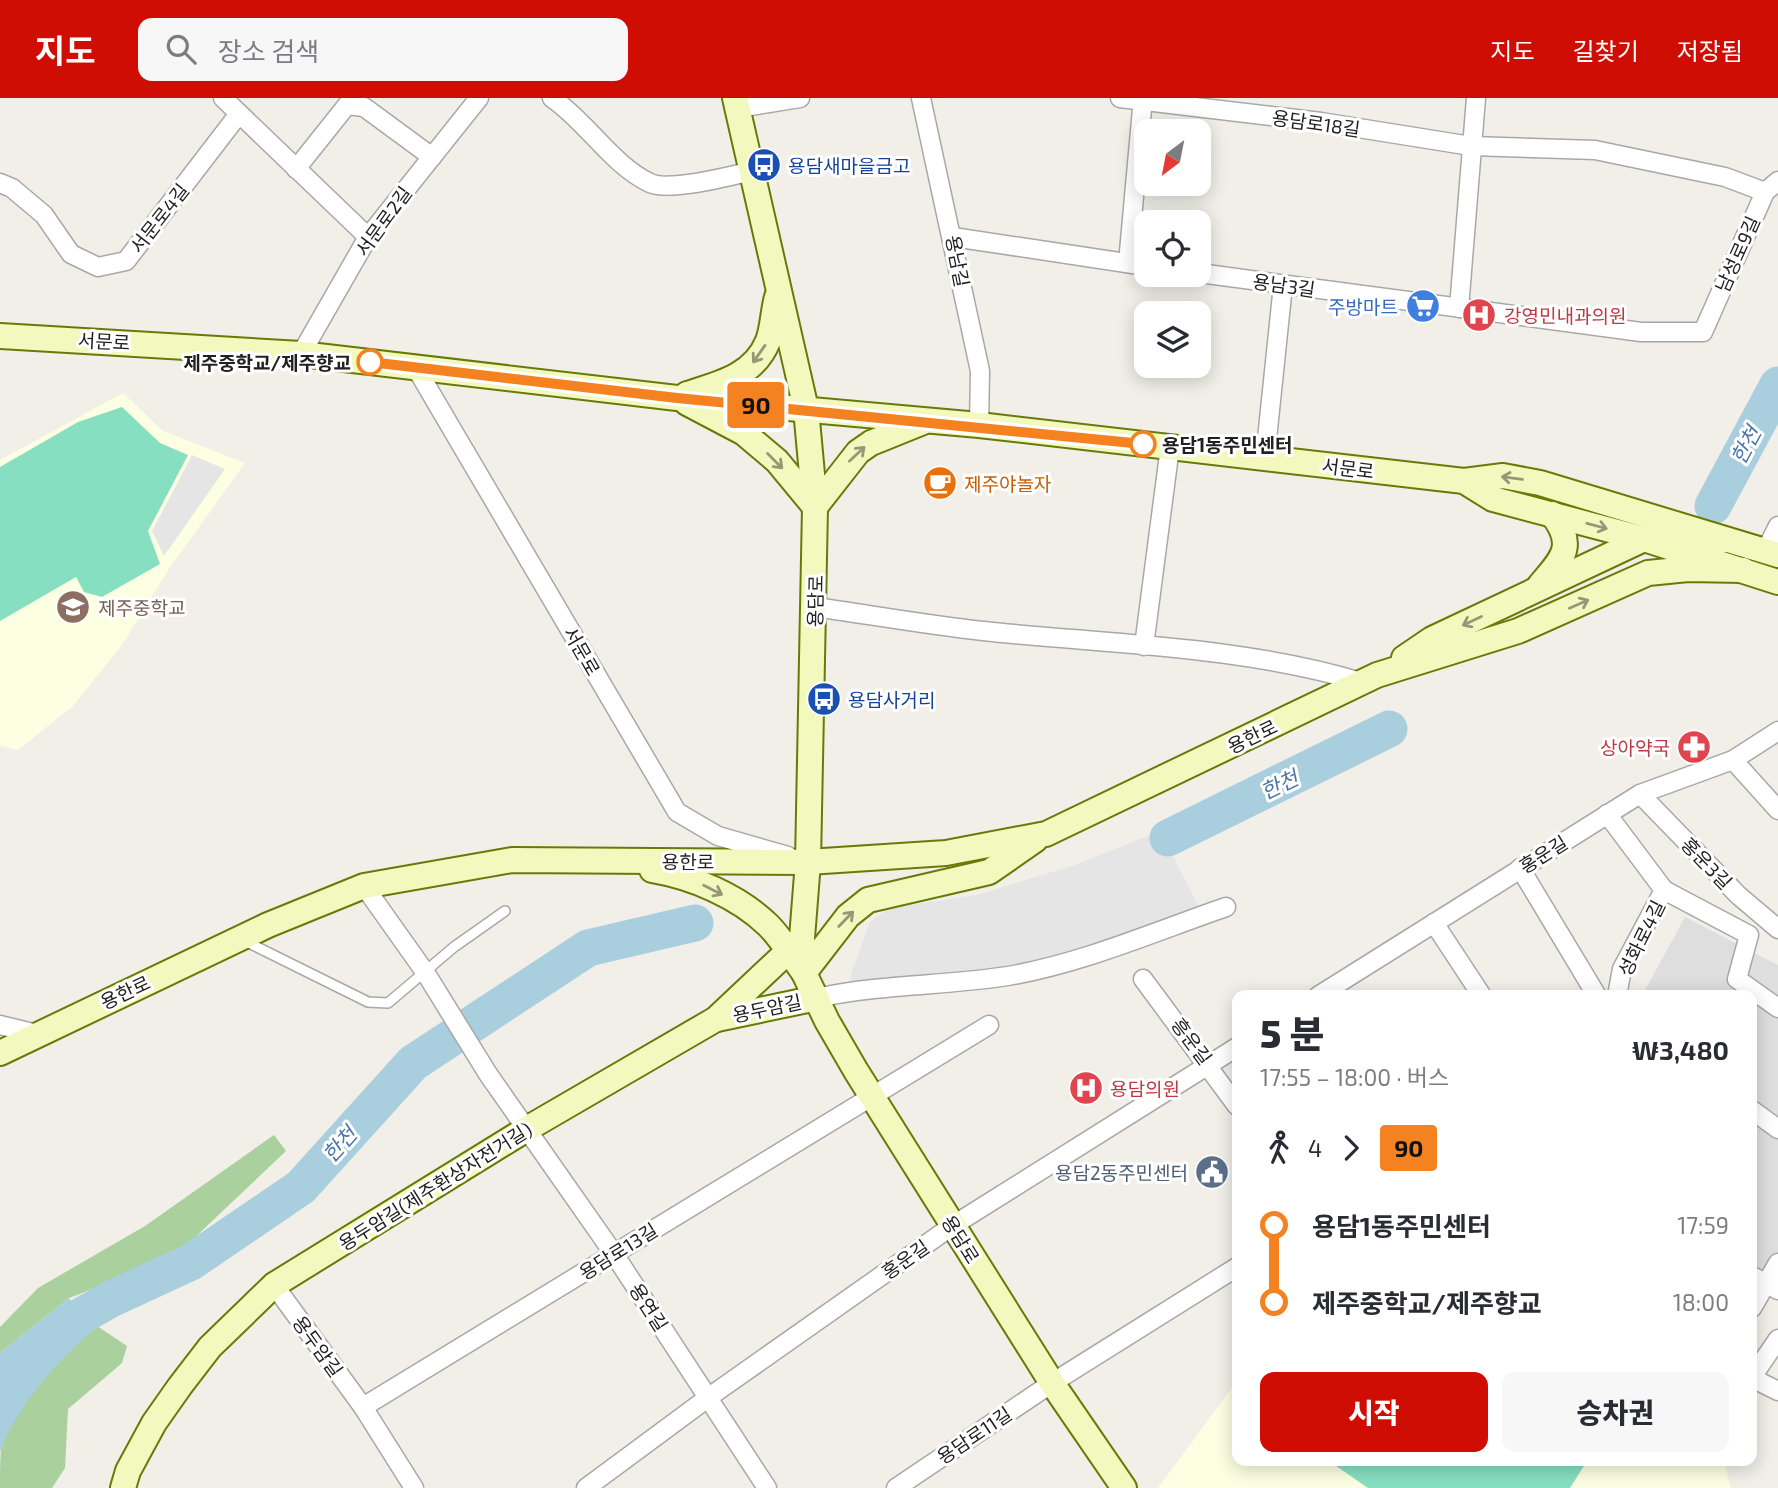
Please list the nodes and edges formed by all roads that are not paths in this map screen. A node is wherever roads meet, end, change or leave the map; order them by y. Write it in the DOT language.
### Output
graph roads {
  1 [pos="223,98"];
  2 [pos="479,98"];
  3 [pos="552,98"];
  4 [pos="800,98"];
  5 [pos="921,98"];
  6 [pos="1120,98"];
  7 [pos="1476,98"];
  8 [pos="1143,100"];
  9 [pos="736,103"];
  10 [pos="240,117"];
  11 [pos="1471,146"];
  12 [pos="432,157"];
  13 [pos="296,169"];
  14 [pos="752,172"];
  15 [pos="0,183"];
  16 [pos="1772,186"];
  17 [pos="368,237"];
  18 [pos="953,237"];
  19 [pos="1128,263"];
  20 [pos="1134,264"];
  21 [pos="1211,275"];
  22 [pos="1283,285"];
  23 [pos="779,290"];
  24 [pos="1459,308"];
  25 [pos="1703,332"];
  26 [pos="0,336"];
  27 [pos="301,354"];
  28 [pos="416,368"];
  29 [pos="677,398"];
  30 [pos="806,410"];
  31 [pos="927,421"];
  32 [pos="979,425"];
  33 [pos="1170,447"];
  34 [pos="1265,458"];
  35 [pos="1464,481"];
  36 [pos="815,508"];
  37 [pos="1552,514"];
  38 [pos="1778,526"];
  39 [pos="1644,539"];
  40 [pos="1726,540"];
  41 [pos="1774,556"];
  42 [pos="1743,570"];
  43 [pos="1778,582"];
  44 [pos="1540,589"];
  45 [pos="815,607"];
  46 [pos="1472,644"];
  47 [pos="1143,646"];
  48 [pos="1369,679"];
  49 [pos="1778,731"];
  50 [pos="1734,760"];
  51 [pos="1640,794"];
  52 [pos="1778,810"];
  53 [pos="1607,814"];
  54 [pos="1044,834"];
  55 [pos="600,860"];
  56 [pos="808,862"];
  57 [pos="1520,868"];
  58 [pos="364,886"];
  59 [pos="1664,890"];
  60 [pos="1226,907"];
  61 [pos="505,911"];
  62 [pos="1434,923"];
  63 [pos="1778,929"];
  64 [pos="240,938"];
  65 [pos="795,945"];
  66 [pos="425,972"];
  67 [pos="804,973"];
  68 [pos="1143,979"];
  69 [pos="1328,990"];
  70 [pos="1478,990"];
  71 [pos="1593,990"];
  72 [pos="1618,990"];
  73 [pos="1753,990"];
  74 [pos="1757,993"];
  75 [pos="817,998"];
  76 [pos="1778,1008"];
  77 [pos="716,1019"];
  78 [pos="989,1024"];
  79 [pos="0,1025"];
  80 [pos="37,1034"];
  81 [pos="1232,1050"];
  82 [pos="0,1053"];
  83 [pos="1210,1065"];
  84 [pos="872,1094"];
  85 [pos="1232,1098"];
  86 [pos="1757,1114"];
  87 [pos="1778,1129"];
  88 [pos="525,1130"];
  89 [pos="953,1226"];
  90 [pos="614,1254"];
  91 [pos="1778,1263"];
  92 [pos="1232,1270"];
  93 [pos="1765,1283"];
  94 [pos="274,1285"];
  95 [pos="1778,1339"];
  96 [pos="1757,1370"];
  97 [pos="1757,1380"];
  98 [pos="1052,1383"];
  99 [pos="1778,1391"];
  100 [pos="709,1397"];
  101 [pos="363,1407"];
  102 [pos="123,1488"];
  103 [pos="414,1488"];
  104 [pos="586,1488"];
  105 [pos="767,1488"];
  106 [pos="896,1488"];
  107 [pos="1124,1488"];
  1 -- 10 [label="street"];
  2 -- 12 [label="street, 서문로2길"];
  3 -- 14 [label="street"];
  4 -- 9 [label="street"];
  5 -- 18 [label="street, 용남길"];
  6 -- 8 [label="street, 용담로18길"];
  7 -- 11 [label="street"];
  8 -- 11 [label="street, 용담로18길"];
  8 -- 19 [label="street"];
  9 -- 14 [label="main road, 용담로"];
  10 -- 13 [label="street"];
  10 -- 15 [label="street, 서문로4길"];
  11 -- 16 [label="street, 용담로18길"];
  11 -- 24 [label="street"];
  12 -- 13 [label="street"];
  12 -- 17 [label="street, 서문로2길"];
  13 -- 17 [label="street"];
  14 -- 23 [label="main road, 용담로"];
  16 -- 25 [label="street, 남성로9길"];
  17 -- 27 [label="street, 서문로2길"];
  18 -- 19 [label="street"];
  18 -- 32 [label="street, 용남길"];
  19 -- 20 [label="street"];
  21 -- 22 [label="street, 용남3길"];
  22 -- 24 [label="street, 용남3길"];
  22 -- 34 [label="street"];
  23 -- 29 [label="main road, one-way"];
  23 -- 30 [label="main road, 용담로"];
  24 -- 25 [label="street, 용남3길"];
  26 -- 27 [label="main road, 서문로"];
  27 -- 28 [label="main road, 서문로"];
  28 -- 29 [label="main road, 서문로"];
  28 -- 56 [label="street, 서문로"];
  29 -- 30 [label="main road, 서문로"];
  29 -- 36 [label="main road, one-way"];
  30 -- 31 [label="main road, 서문로"];
  30 -- 36 [label="main road, 용담로"];
  31 -- 32 [label="main road, 서문로"];
  36 -- 31 [label="main road, one-way"];
  32 -- 33 [label="main road, 서문로"];
  33 -- 34 [label="main road, 서문로"];
  33 -- 47 [label="street"];
  34 -- 35 [label="main road, 서문로"];
  35 -- 37 [label="main road, 서문로"];
  40 -- 35 [label="main road, one-way"];
  36 -- 45 [label="main road, 용담로"];
  37 -- 39 [label="main road, 서문로, one-way"];
  37 -- 44 [label="main road"];
  38 -- 41 [label="street"];
  39 -- 40 [label="main road, 용한로"];
  39 -- 42 [label="main road, 서문로"];
  39 -- 44 [label="main road, 용한로"];
  40 -- 41 [label="main road"];
  42 -- 43 [label="main road, 서문로"];
  46 -- 42 [label="main road, 용한로, one-way"];
  44 -- 46 [label="main road"];
  44 -- 48 [label="main road, 용한로, one-way"];
  45 -- 47 [label="street"];
  45 -- 56 [label="main road, 용담로"];
  46 -- 48 [label="main road, 용한로"];
  47 -- 48 [label="street"];
  48 -- 54 [label="main road, 용한로"];
  49 -- 50 [label="street, 홍운길"];
  50 -- 51 [label="street, 홍운길"];
  50 -- 52 [label="street"];
  51 -- 53 [label="street, 홍운길"];
  51 -- 63 [label="street, 홍운3길"];
  53 -- 57 [label="street, 홍운길"];
  53 -- 59 [label="street, 성화로4길"];
  54 -- 56 [label="main road, 용한로"];
  67 -- 54 [label="main road, one-way"];
  55 -- 56 [label="main road, 용한로"];
  55 -- 58 [label="main road, 용한로"];
  55 -- 65 [label="main road, one-way"];
  56 -- 65 [label="main road, 용담로"];
  57 -- 62 [label="street, 홍운길"];
  57 -- 71 [label="street"];
  58 -- 64 [label="main road, 용한로"];
  58 -- 66 [label="street, 용연길"];
  59 -- 72 [label="street, 성화로4길"];
  59 -- 73 [label="street"];
  60 -- 75 [label="street"];
  61 -- 66 [label="lane"];
  62 -- 69 [label="street, 홍운길"];
  62 -- 70 [label="street"];
  64 -- 66 [label="lane"];
  64 -- 80 [label="main road, 용한로"];
  65 -- 67 [label="main road, 용담로"];
  65 -- 77 [label="main road, 용두암길(제주환상자전거길)"];
  66 -- 88 [label="street, 용연길"];
  67 -- 75 [label="main road, 용담로"];
  68 -- 83 [label="street, 흥운길"];
  74 -- 76 [label="street"];
  75 -- 77 [label="main road, 용두암길"];
  75 -- 84 [label="main road, 용담로"];
  77 -- 88 [label="main road, 용두암길(제주환상자전거길)"];
  78 -- 84 [label="street"];
  79 -- 80 [label="street"];
  80 -- 82 [label="main road, 용한로"];
  81 -- 83 [label="street, 홍운길"];
  83 -- 85 [label="street, 흥운길"];
  83 -- 89 [label="street, 홍운길"];
  84 -- 89 [label="main road, 용담로"];
  84 -- 90 [label="street, 용담로13길"];
  86 -- 87 [label="street"];
  88 -- 90 [label="street, 용연길"];
  88 -- 94 [label="main road, 용두암길(제주환상자전거길)"];
  89 -- 98 [label="main road, 용담로"];
  89 -- 100 [label="street, 홍운길"];
  90 -- 100 [label="street, 용연길"];
  90 -- 101 [label="street, 용담로13길"];
  91 -- 93 [label="street"];
  92 -- 98 [label="street"];
  94 -- 101 [label="street, 용두암길"];
  94 -- 102 [label="main road, 용두암길(제주환상자전거길)"];
  95 -- 96 [label="street"];
  97 -- 99 [label="street"];
  98 -- 106 [label="street, 용담로11길"];
  98 -- 107 [label="main road, 용담로"];
  100 -- 104 [label="street, 홍운길"];
  100 -- 105 [label="street, 용연길"];
  101 -- 103 [label="street"];
}
